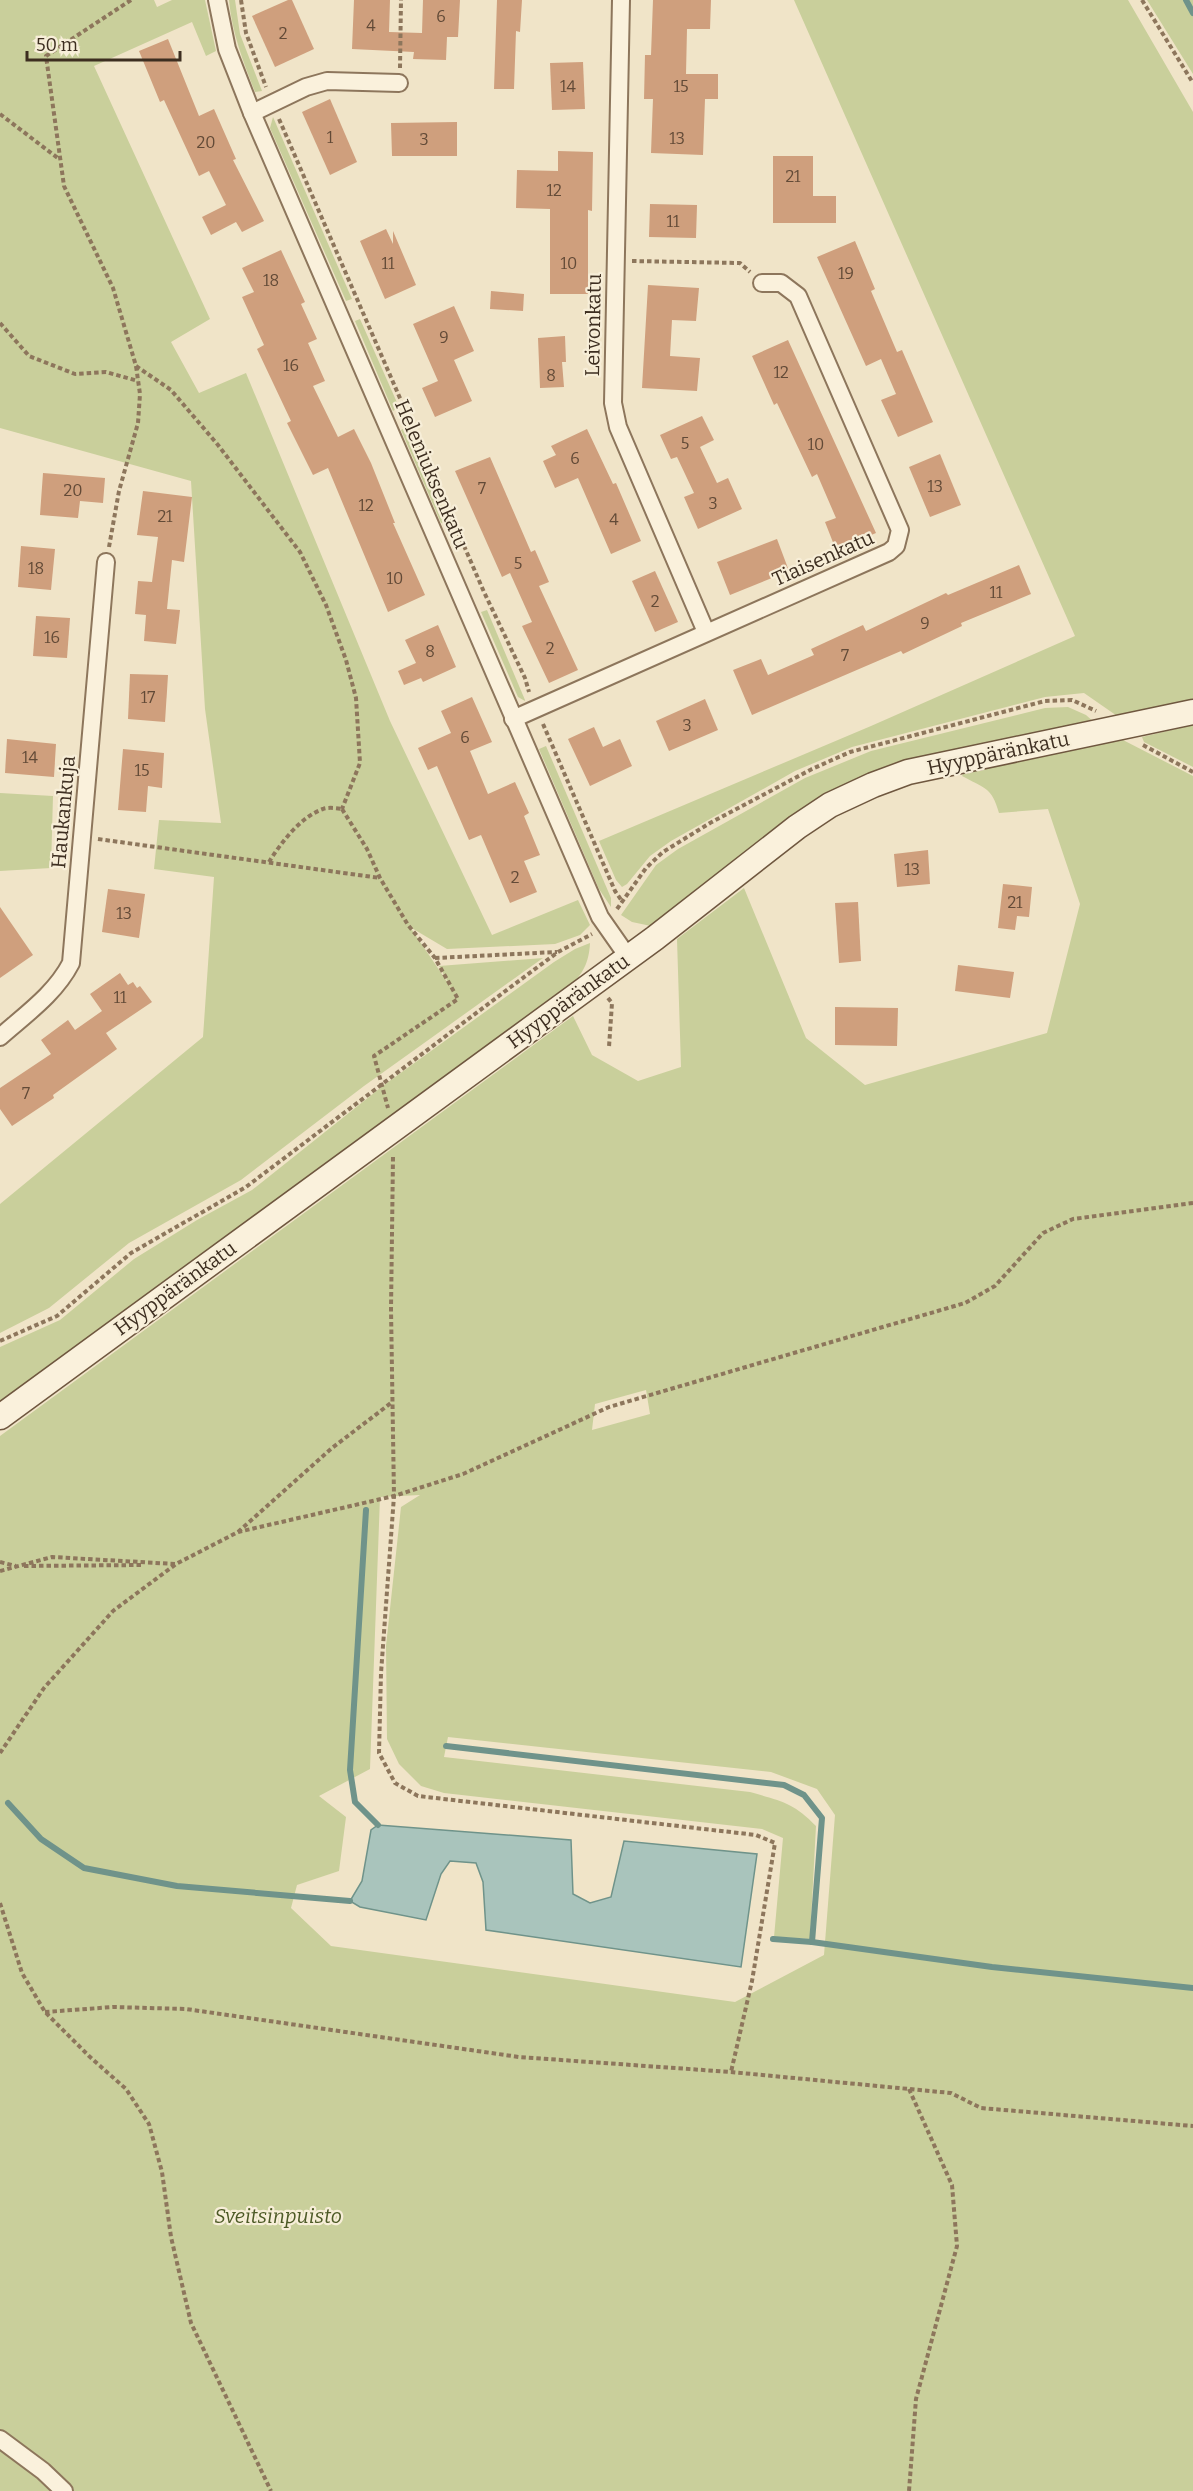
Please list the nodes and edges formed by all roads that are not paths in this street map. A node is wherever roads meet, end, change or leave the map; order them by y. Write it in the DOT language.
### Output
graph roads {
  1 [pos="217,0"];
  2 [pos="621,0"];
  3 [pos="399,83"];
  4 [pos="252,113"];
  5 [pos="762,283"];
  6 [pos="106,562"];
  7 [pos="706,632"];
  8 [pos="1193,712"];
  9 [pos="513,719"];
  10 [pos="628,957"];
  11 [pos="0,1037"];
  12 [pos="0,1417"];
  13 [pos="0,2439"];
  14 [pos="63,2491"];
  1 -- 4 [label="street, Heleniuksenkatu"];
  2 -- 7 [label="street, Leivonkatu"];
  3 -- 4 [label="street"];
  4 -- 9 [label="street, Heleniuksenkatu"];
  5 -- 7 [label="street, Tiaisenkatu"];
  6 -- 11 [label="street, Haukankuja"];
  7 -- 9 [label="street, Tiaisenkatu"];
  8 -- 10 [label="street, Hyyppäränkatu"];
  9 -- 10 [label="street, Heleniuksenkatu"];
  10 -- 12 [label="street, Hyyppäränkatu"];
  13 -- 14 [label="street"];
}
